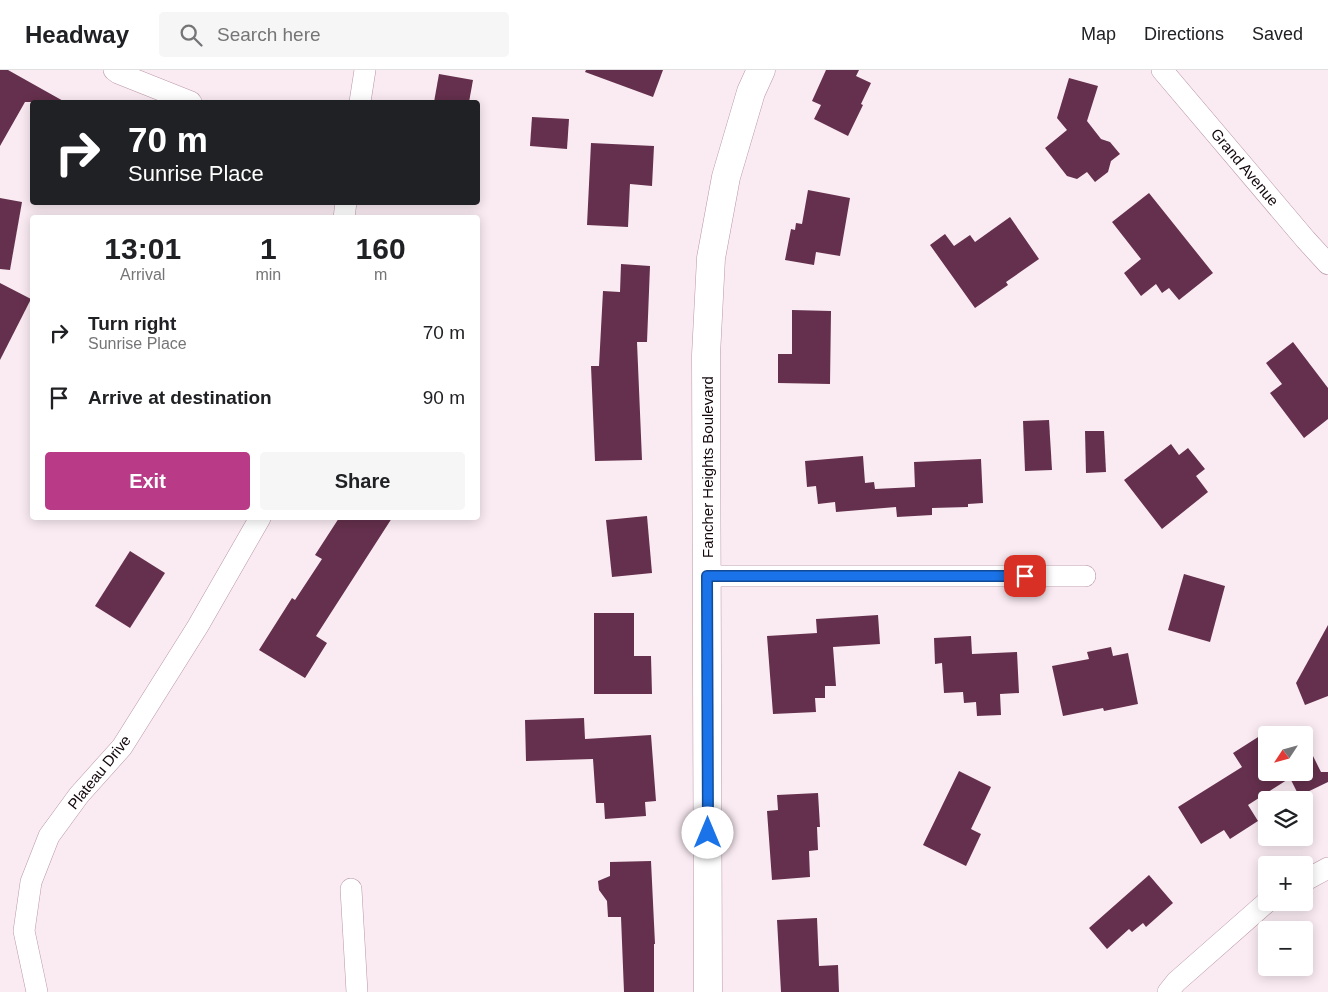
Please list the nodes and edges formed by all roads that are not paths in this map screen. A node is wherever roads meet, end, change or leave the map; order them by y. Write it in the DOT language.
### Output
graph roads {
  1 [pos="114,70"];
  2 [pos="365,70"];
  3 [pos="761,70"];
  4 [pos="1162,70"];
  5 [pos="186,100"];
  6 [pos="360,100"];
  7 [pos="1328,264"];
  8 [pos="259,520"];
  9 [pos="707,576"];
  10 [pos="1085,576"];
  11 [pos="1328,868"];
  12 [pos="1313,876"];
  13 [pos="351,889"];
  14 [pos="1258,910"];
  15 [pos="37,992"];
  16 [pos="357,992"];
  17 [pos="708,992"];
  18 [pos="1168,992"];
  1 -- 5 [label="street"];
  2 -- 6 [label="street"];
  3 -- 9 [label="street, Fancher Heights Boulevard"];
  4 -- 7 [label="street, Grand Avenue"];
  8 -- 15 [label="street, Plateau Drive"];
  9 -- 10 [label="street"];
  9 -- 17 [label="street, Fancher Heights Boulevard"];
  11 -- 12 [label="street"];
  13 -- 16 [label="street"];
  14 -- 18 [label="street"];
}
